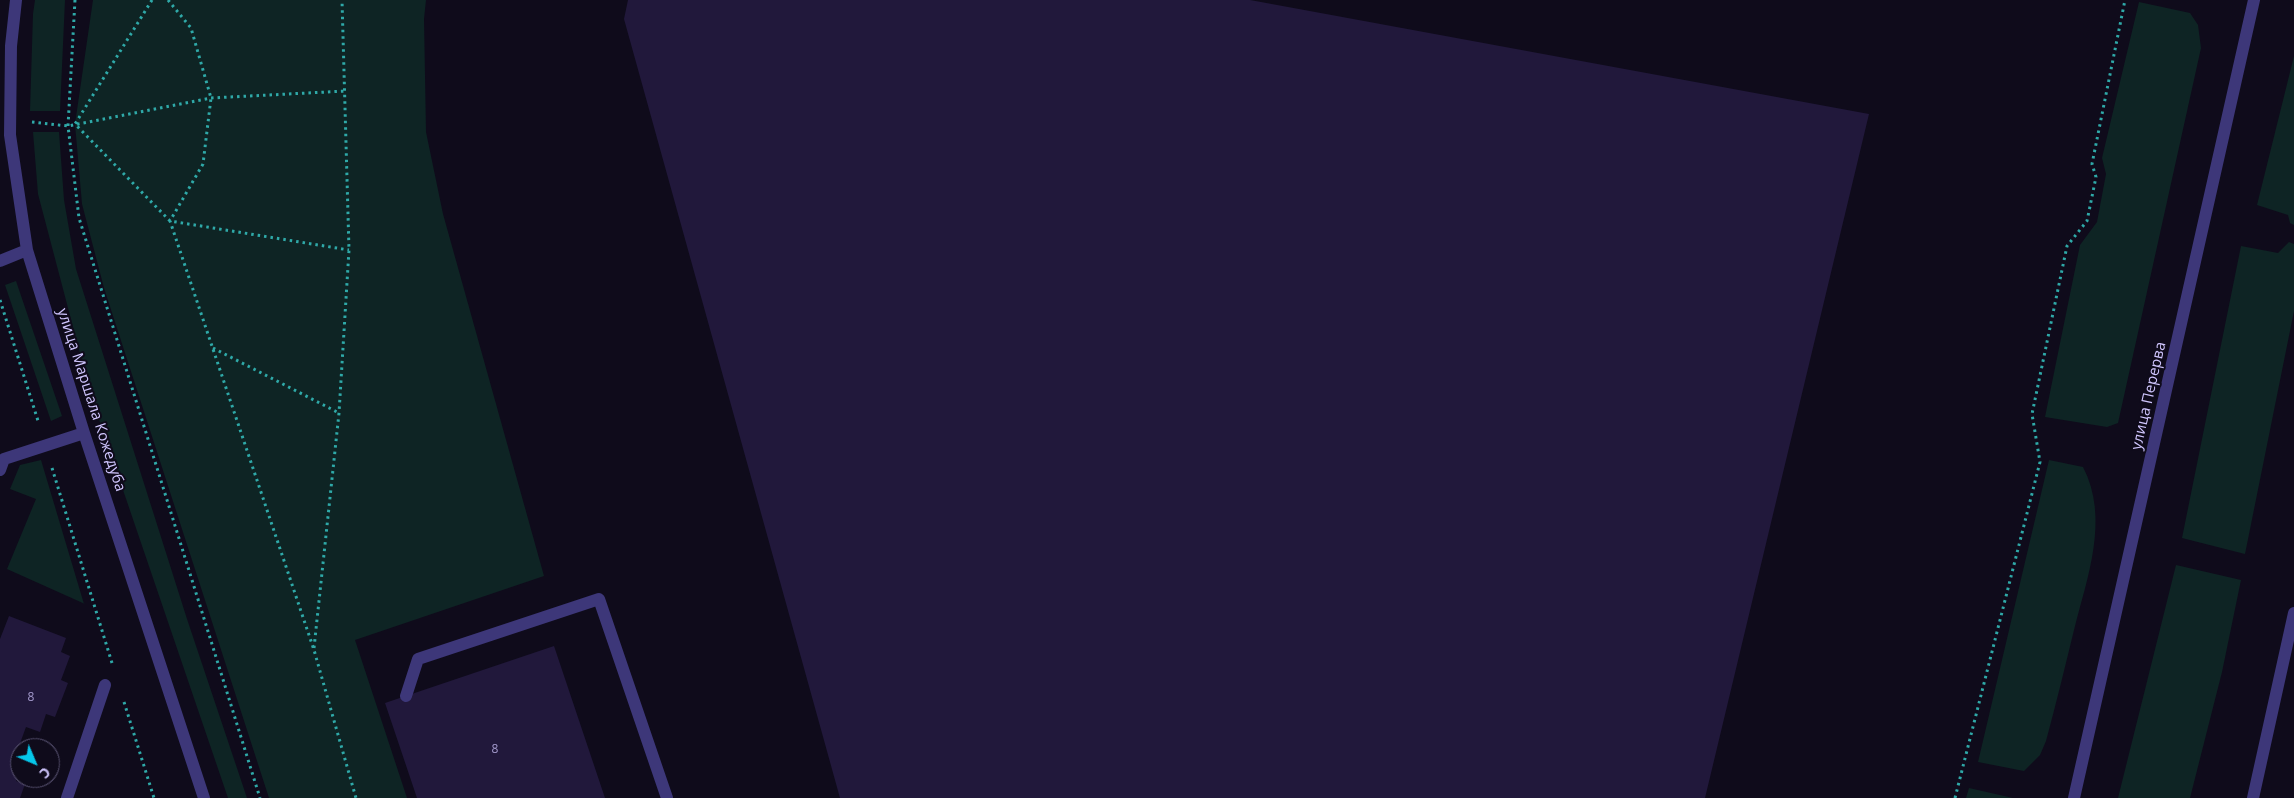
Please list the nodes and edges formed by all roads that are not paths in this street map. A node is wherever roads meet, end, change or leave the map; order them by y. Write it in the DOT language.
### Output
graph roads {
  1 [pos="16,0"];
  2 [pos="2254,0"];
  3 [pos="27,250"];
  4 [pos="0,261"];
  5 [pos="84,433"];
  6 [pos="0,470"];
  7 [pos="2294,613"];
  8 [pos="105,685"];
  9 [pos="406,696"];
  10 [pos="67,798"];
  11 [pos="204,798"];
  12 [pos="667,798"];
  13 [pos="2074,798"];
  14 [pos="2253,798"];
  1 -- 3 [label="street, улица Маршала Кожедуба"];
  2 -- 13 [label="street, улица Перерва"];
  3 -- 4 [label="street"];
  3 -- 5 [label="street, улица Маршала Кожедуба"];
  5 -- 6 [label="street"];
  5 -- 11 [label="street, улица Маршала Кожедуба"];
  7 -- 14 [label="street"];
  8 -- 10 [label="street"];
  9 -- 12 [label="street"];
}
